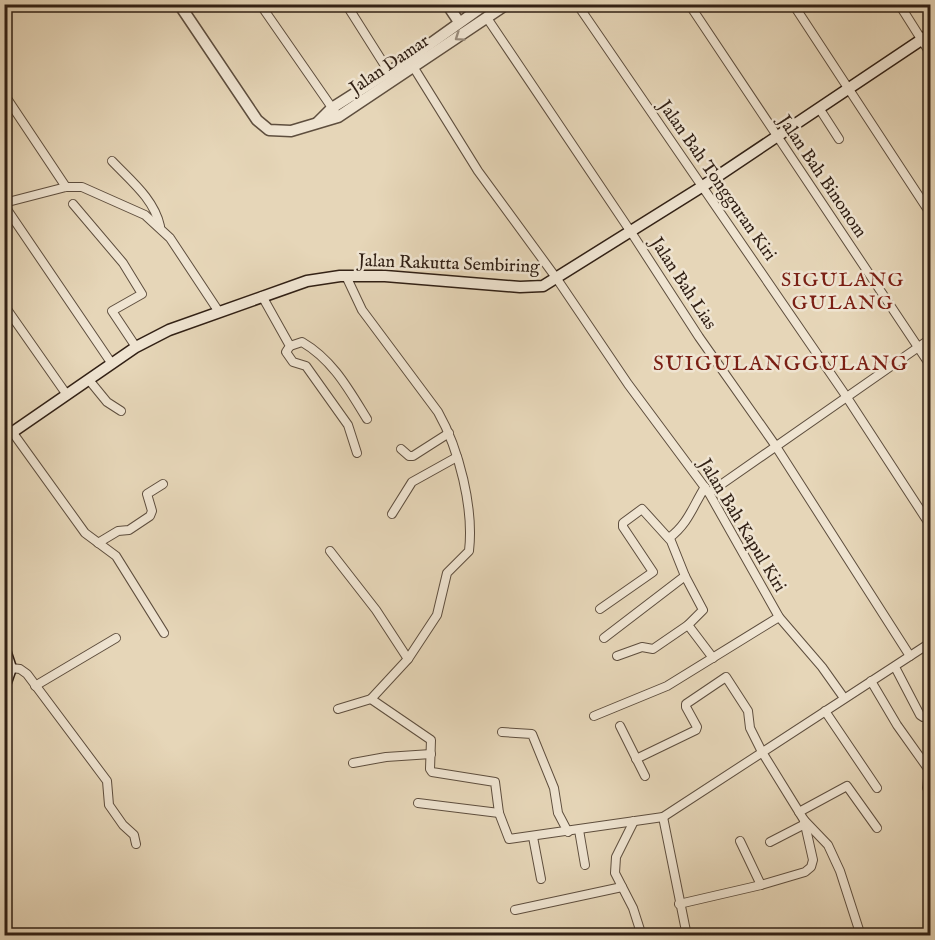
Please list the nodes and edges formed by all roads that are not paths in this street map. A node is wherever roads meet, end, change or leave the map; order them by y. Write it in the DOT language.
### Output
graph roads {
  1 [pos="179,4"];
  2 [pos="260,4"];
  3 [pos="346,4"];
  4 [pos="447,4"];
  5 [pos="486,4"];
  6 [pos="507,4"];
  7 [pos="576,4"];
  8 [pos="688,4"];
  9 [pos="793,4"];
  10 [pos="899,4"];
  11 [pos="487,18"];
  12 [pos="459,22"];
  13 [pos="926,37"];
  14 [pos="930,53"];
  15 [pos="414,68"];
  16 [pos="389,72"];
  17 [pos="849,88"];
  18 [pos="4,94"];
  19 [pos="819,108"];
  20 [pos="335,112"];
  21 [pos="776,137"];
  22 [pos="839,139"];
  23 [pos="112,161"];
  24 [pos="703,186"];
  25 [pos="66,187"];
  26 [pos="4,204"];
  27 [pos="73,204"];
  28 [pos="930,213"];
  29 [pos="160,227"];
  30 [pos="631,232"];
  31 [pos="346,276"];
  32 [pos="557,279"];
  33 [pos="262,296"];
  34 [pos="4,305"];
  35 [pos="219,312"];
  36 [pos="930,339"];
  37 [pos="290,346"];
  38 [pos="136,347"];
  39 [pos="919,347"];
  40 [pos="112,364"];
  41 [pos="930,365"];
  42 [pos="89,380"];
  43 [pos="68,395"];
  44 [pos="846,396"];
  45 [pos="121,411"];
  46 [pos="367,419"];
  47 [pos="449,433"];
  48 [pos="9,436"];
  49 [pos="775,445"];
  50 [pos="402,449"];
  51 [pos="357,453"];
  52 [pos="457,457"];
  53 [pos="163,484"];
  54 [pos="707,490"];
  55 [pos="392,514"];
  56 [pos="930,525"];
  57 [pos="669,538"];
  58 [pos="98,543"];
  59 [pos="330,551"];
  60 [pos="685,576"];
  61 [pos="600,609"];
  62 [pos="779,617"];
  63 [pos="688,625"];
  64 [pos="164,633"];
  65 [pos="116,638"];
  66 [pos="604,638"];
  67 [pos="930,643"];
  68 [pos="4,647"];
  69 [pos="910,656"];
  70 [pos="617,657"];
  71 [pos="713,658"];
  72 [pos="408,659"];
  73 [pos="895,667"];
  74 [pos="11,668"];
  75 [pos="870,681"];
  76 [pos="35,686"];
  77 [pos="4,688"];
  78 [pos="844,698"];
  79 [pos="371,699"];
  80 [pos="338,709"];
  81 [pos="825,711"];
  82 [pos="594,716"];
  83 [pos="930,716"];
  84 [pos="620,726"];
  85 [pos="502,732"];
  86 [pos="762,752"];
  87 [pos="431,754"];
  88 [pos="636,759"];
  89 [pos="353,763"];
  90 [pos="645,776"];
  91 [pos="877,788"];
  92 [pos="927,788"];
  93 [pos="418,803"];
  94 [pos="499,813"];
  95 [pos="663,816"];
  96 [pos="802,819"];
  97 [pos="634,821"];
  98 [pos="877,828"];
  99 [pos="579,830"];
  100 [pos="568,832"];
  101 [pos="533,837"];
  102 [pos="740,841"];
  103 [pos="770,842"];
  104 [pos="136,844"];
  105 [pos="585,865"];
  106 [pos="542,879"];
  107 [pos="761,885"];
  108 [pos="622,887"];
  109 [pos="679,904"];
  110 [pos="515,910"];
  111 [pos="642,935"];
  112 [pos="861,935"];
  113 [pos="687,936"];
  1 -- 20 [label="main road, Jalan Damar"];
  2 -- 20 [label="street"];
  3 -- 16 [label="street"];
  4 -- 12 [label="main road"];
  5 -- 12 [label="main road, Jalan Damar"];
  6 -- 11 [label="main road, Jalan Damar"];
  7 -- 24 [label="street, Jalan Bah Tongguran Kiri"];
  8 -- 21 [label="street, Jalan Bah Binonom"];
  9 -- 17 [label="street"];
  10 -- 13 [label="street"];
  11 -- 15 [label="main road, Jalan Damar, one-way"];
  11 -- 30 [label="street, Jalan Bah Lias"];
  12 -- 16 [label="main road, Jalan Damar"];
  13 -- 14 [label="street"];
  13 -- 17 [label="main road, Jalan Rakutta Sembiring"];
  15 -- 20 [label="main road, Jalan Damar"];
  15 -- 32 [label="street, Jalan Bah Kapul Kiri"];
  16 -- 20 [label="main road, Jalan Damar"];
  17 -- 19 [label="main road, Jalan Rakutta Sembiring"];
  17 -- 28 [label="street"];
  18 -- 25 [label="street"];
  19 -- 21 [label="main road, Jalan Rakutta Sembiring"];
  19 -- 22 [label="street"];
  21 -- 24 [label="main road, Jalan Rakutta Sembiring"];
  21 -- 39 [label="street, Jalan Bah Binonom"];
  23 -- 29 [label="street"];
  24 -- 30 [label="main road, Jalan Rakutta Sembiring"];
  24 -- 44 [label="street, Jalan Bah Tongguran Kiri"];
  25 -- 26 [label="street"];
  25 -- 29 [label="street"];
  26 -- 40 [label="street"];
  27 -- 38 [label="street"];
  29 -- 35 [label="street"];
  30 -- 32 [label="main road, Jalan Rakutta Sembiring"];
  30 -- 49 [label="street, Jalan Bah Lias"];
  31 -- 32 [label="main road, Jalan Rakutta Sembiring"];
  31 -- 33 [label="main road, Jalan Rakutta Sembiring"];
  31 -- 47 [label="street"];
  32 -- 54 [label="street, Jalan Bah Kapul Kiri"];
  33 -- 35 [label="main road, Jalan Rakutta Sembiring"];
  33 -- 37 [label="street"];
  34 -- 43 [label="street"];
  35 -- 38 [label="main road, Jalan Rakutta Sembiring"];
  36 -- 39 [label="street"];
  37 -- 46 [label="street"];
  37 -- 51 [label="street"];
  38 -- 40 [label="main road, Jalan Rakutta Sembiring"];
  39 -- 41 [label="street, Jalan Bah Binonom"];
  39 -- 44 [label="street"];
  40 -- 42 [label="main road, Jalan Rakutta Sembiring"];
  42 -- 43 [label="main road, Jalan Rakutta Sembiring"];
  42 -- 45 [label="street"];
  43 -- 48 [label="main road, Jalan Rakutta Sembiring"];
  44 -- 49 [label="street"];
  44 -- 56 [label="street, Jalan Bah Tongguran Kiri"];
  47 -- 50 [label="street"];
  47 -- 52 [label="street"];
  48 -- 58 [label="street"];
  49 -- 54 [label="street"];
  49 -- 69 [label="street, Jalan Bah Lias"];
  52 -- 55 [label="street"];
  52 -- 72 [label="street"];
  53 -- 58 [label="street"];
  54 -- 57 [label="street"];
  54 -- 62 [label="street, Jalan Bah Kapul Kiri"];
  57 -- 60 [label="street"];
  57 -- 61 [label="street"];
  58 -- 64 [label="street"];
  59 -- 72 [label="street"];
  60 -- 63 [label="street"];
  60 -- 66 [label="street"];
  62 -- 71 [label="street"];
  62 -- 78 [label="street, Jalan Bah Kapul Kiri"];
  63 -- 70 [label="street"];
  63 -- 71 [label="street"];
  65 -- 76 [label="street"];
  67 -- 69 [label="street"];
  68 -- 74 [label="main road"];
  69 -- 73 [label="street"];
  71 -- 82 [label="street"];
  72 -- 79 [label="street"];
  73 -- 75 [label="street"];
  73 -- 83 [label="street"];
  74 -- 76 [label="street"];
  74 -- 77 [label="main road"];
  75 -- 78 [label="street"];
  75 -- 92 [label="street"];
  76 -- 104 [label="street"];
  78 -- 81 [label="street"];
  79 -- 80 [label="street"];
  79 -- 87 [label="street"];
  81 -- 86 [label="street"];
  81 -- 91 [label="street"];
  84 -- 88 [label="street"];
  85 -- 100 [label="street"];
  86 -- 88 [label="street"];
  86 -- 95 [label="street"];
  86 -- 96 [label="street"];
  87 -- 89 [label="street"];
  87 -- 94 [label="street"];
  88 -- 90 [label="street"];
  93 -- 94 [label="street"];
  94 -- 101 [label="street"];
  95 -- 97 [label="street"];
  95 -- 109 [label="street"];
  96 -- 98 [label="street"];
  96 -- 103 [label="street"];
  96 -- 107 [label="street"];
  96 -- 112 [label="street"];
  97 -- 99 [label="street"];
  97 -- 108 [label="street"];
  99 -- 100 [label="street"];
  99 -- 105 [label="street"];
  100 -- 101 [label="street"];
  101 -- 106 [label="street"];
  102 -- 107 [label="street"];
  107 -- 109 [label="street"];
  108 -- 110 [label="street"];
  108 -- 111 [label="street"];
  109 -- 113 [label="street"];
}
